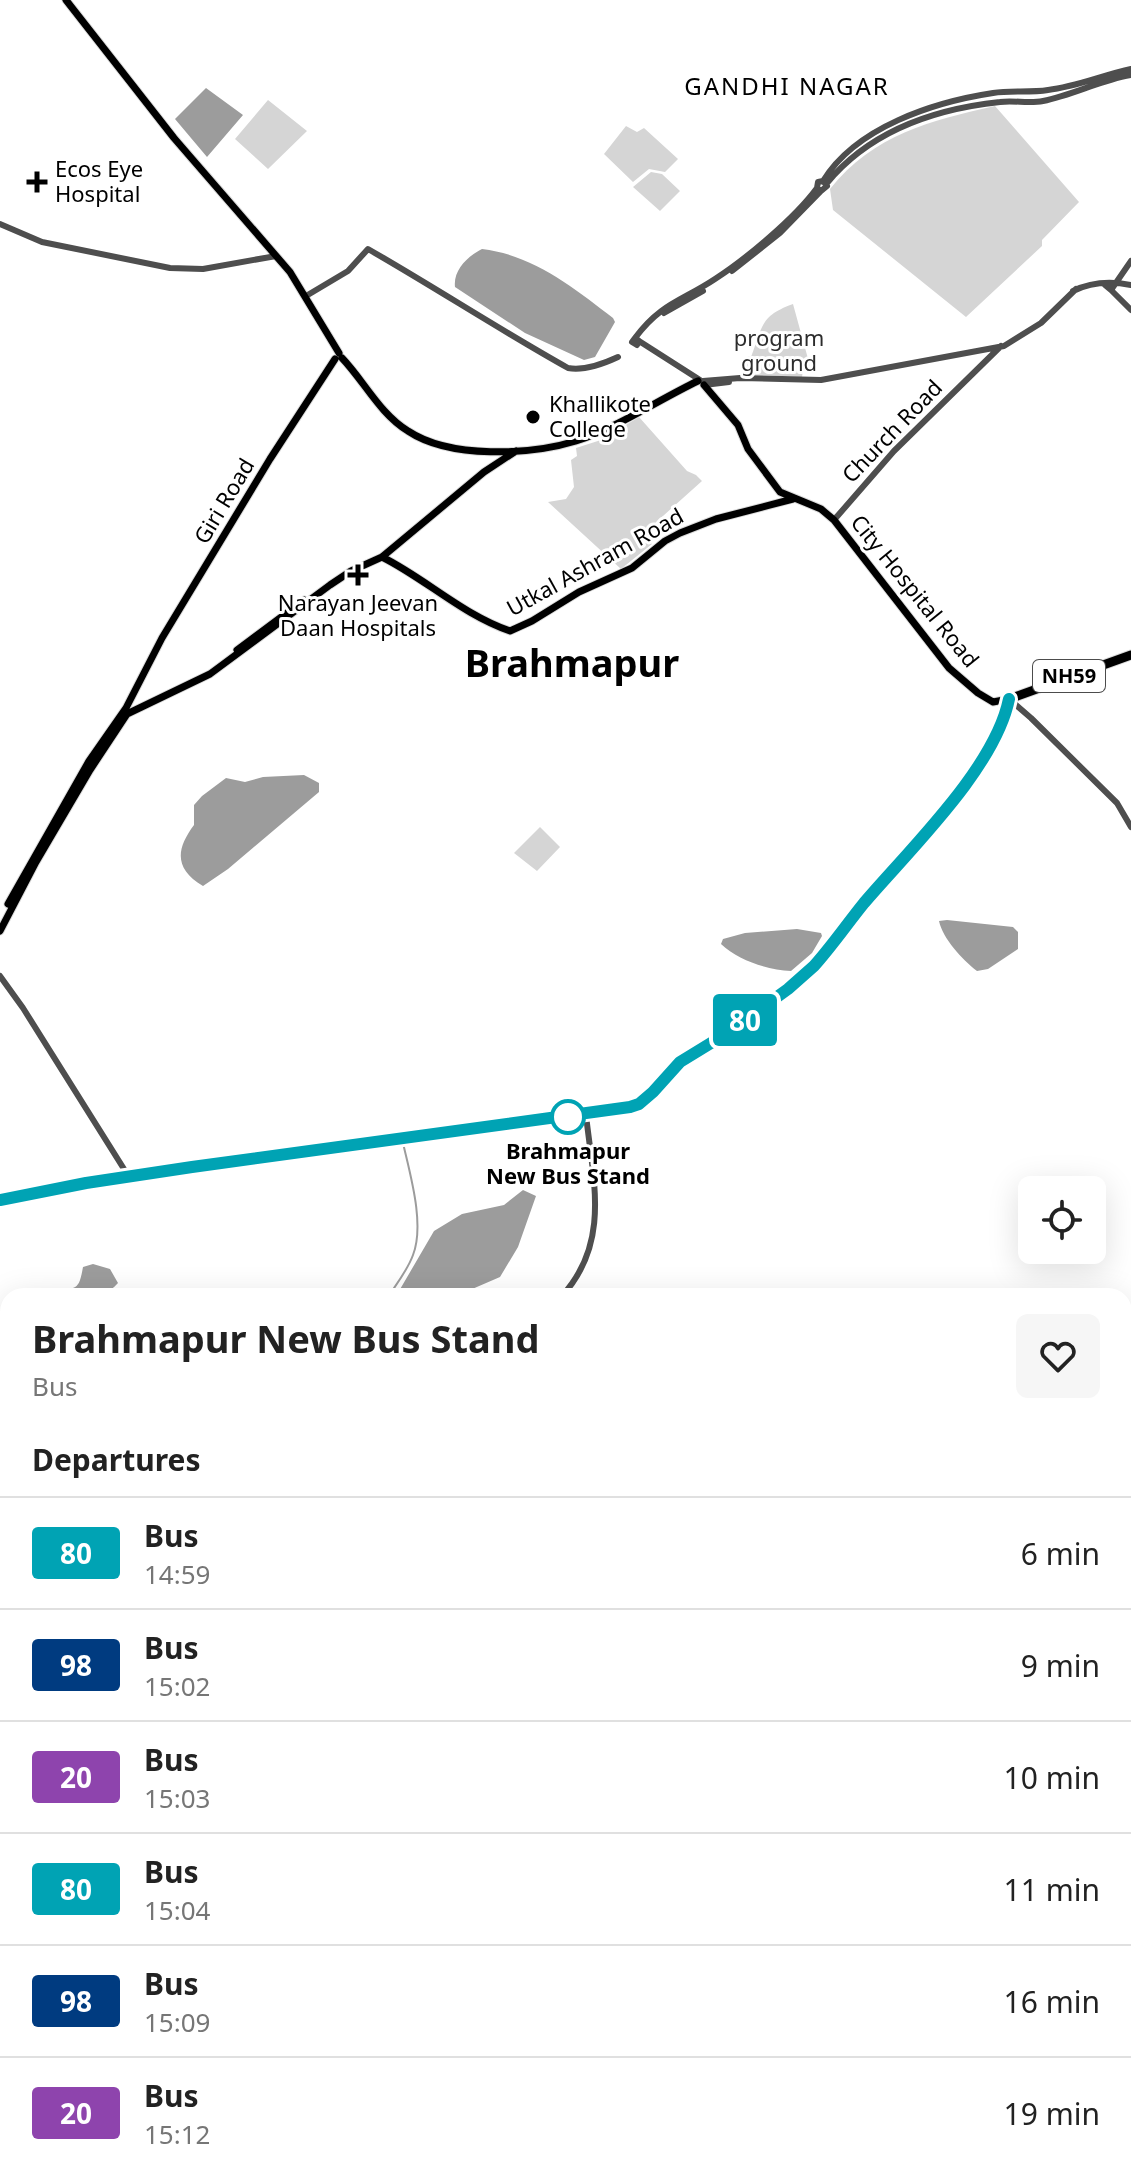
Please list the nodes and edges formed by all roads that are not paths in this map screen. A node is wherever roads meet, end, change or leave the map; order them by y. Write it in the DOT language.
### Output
graph roads {
  1 [pos="66,0"];
  2 [pos="1131,69"];
  3 [pos="1131,75"];
  4 [pos="825,182"];
  5 [pos="0,221"];
  6 [pos="274,254"];
  7 [pos="1131,261"];
  8 [pos="1115,281"];
  9 [pos="1104,284"];
  10 [pos="1131,285"];
  11 [pos="1111,290"];
  12 [pos="306,296"];
  13 [pos="1131,310"];
  14 [pos="1001,346"];
  15 [pos="339,357"];
  16 [pos="618,357"];
  17 [pos="701,383"];
  18 [pos="519,450"];
  19 [pos="494,453"];
  20 [pos="497,462"];
  21 [pos="793,499"];
  22 [pos="834,520"];
  23 [pos="378,559"];
  24 [pos="1131,655"];
  25 [pos="1009,699"];
  26 [pos="126,711"];
  27 [pos="1131,827"];
  28 [pos="0,921"];
  29 [pos="0,931"];
  30 [pos="0,976"];
  31 [pos="586,1115"];
  32 [pos="129,1177"];
  33 [pos="0,1200"];
  34 [pos="567,1288"];
  1 -- 6 [label="main road"];
  2 -- 4 [label="street"];
  3 -- 4 [label="street"];
  4 -- 17 [label="street"];
  5 -- 6 [label="street"];
  6 -- 12 [label="main road"];
  7 -- 8 [label="street"];
  8 -- 9 [label="street"];
  8 -- 10 [label="street"];
  8 -- 11 [label="street"];
  9 -- 11 [label="street"];
  9 -- 14 [label="street"];
  11 -- 13 [label="street"];
  12 -- 15 [label="main road"];
  12 -- 16 [label="street"];
  14 -- 17 [label="street"];
  14 -- 22 [label="street, Church Road"];
  15 -- 19 [label="main road"];
  15 -- 26 [label="main road, Giri Road"];
  17 -- 18 [label="main road"];
  17 -- 21 [label="main road, City Hospital Road"];
  18 -- 19 [label="main road"];
  18 -- 20 [label="main road"];
  19 -- 20 [label="main road"];
  20 -- 23 [label="main road"];
  21 -- 22 [label="main road, City Hospital Road"];
  21 -- 23 [label="main road, Utkal Ashram Road"];
  22 -- 25 [label="main road, City Hospital Road"];
  23 -- 26 [label="main road"];
  23 -- 26 [label="main road"];
  24 -- 25 [label="highway, NH59"];
  25 -- 27 [label="street"];
  25 -- 31 [label="highway, NH59"];
  26 -- 28 [label="main road"];
  26 -- 29 [label="main road"];
  30 -- 32 [label="street"];
  31 -- 32 [label="highway, NH59"];
  31 -- 34 [label="street"];
  32 -- 33 [label="highway, NH59"];
}
